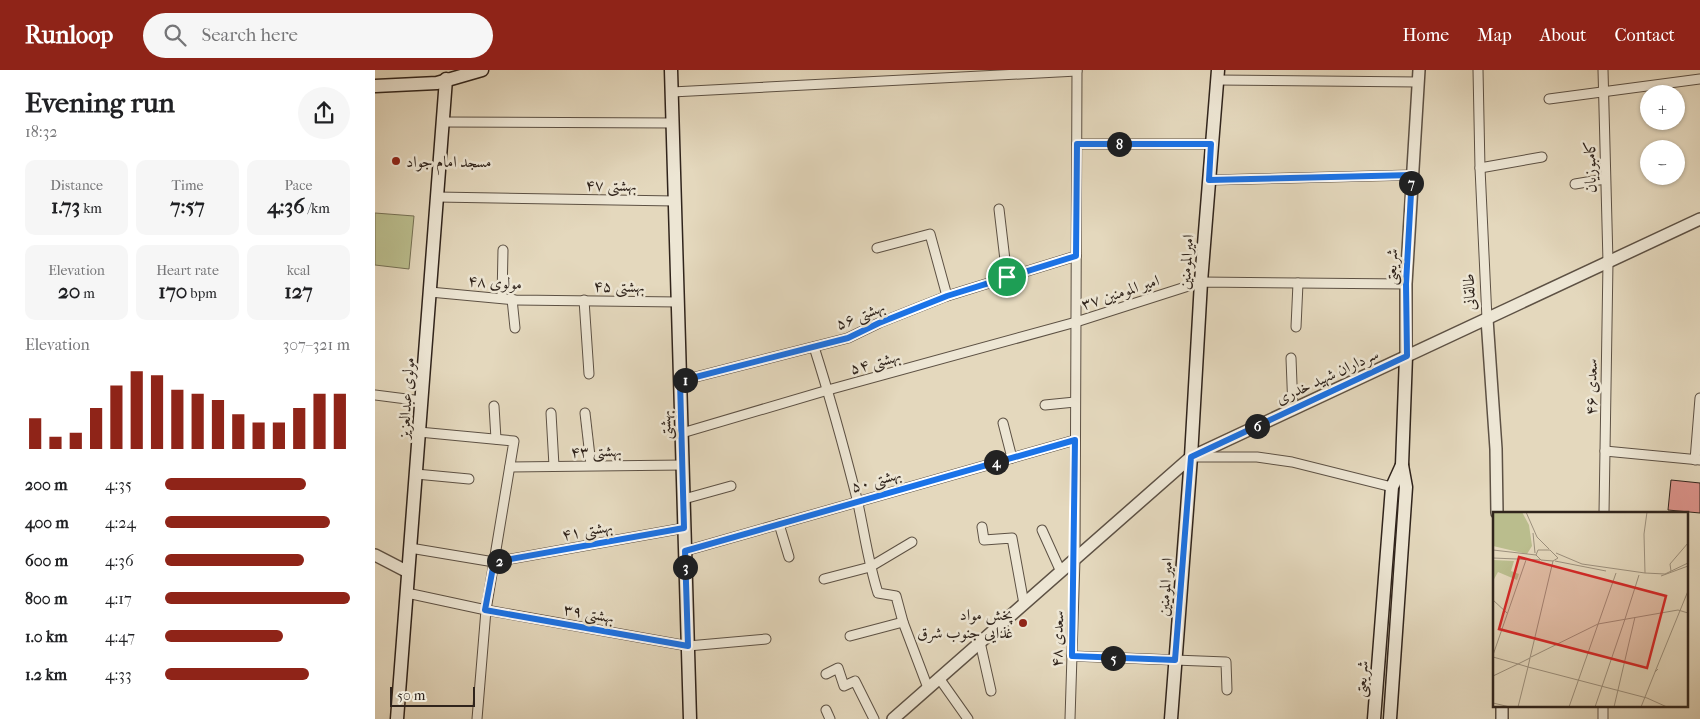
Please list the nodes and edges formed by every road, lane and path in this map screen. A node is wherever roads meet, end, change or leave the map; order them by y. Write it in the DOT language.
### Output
graph roads {
  1 [pos="482,70"];
  2 [pos="671,70"];
  3 [pos="1478,70"];
  4 [pos="1603,70"];
  5 [pos="1077,71"];
  6 [pos="1217,75"];
  7 [pos="1418,76"];
  8 [pos="1700,79"];
  9 [pos="447,80"];
  10 [pos="375,86"];
  11 [pos="672,92"];
  12 [pos="1604,92"];
  13 [pos="1549,99"];
  14 [pos="443,122"];
  15 [pos="673,124"];
  16 [pos="1077,144"];
  17 [pos="1211,144"];
  18 [pos="1542,157"];
  19 [pos="1480,168"];
  20 [pos="1412,175"];
  21 [pos="1605,179"];
  22 [pos="1209,180"];
  23 [pos="1575,184"];
  24 [pos="437,197"];
  25 [pos="675,201"];
  26 [pos="999,209"];
  27 [pos="1700,219"];
  28 [pos="877,248"];
  29 [pos="503,250"];
  30 [pos="1076,256"];
  31 [pos="1607,262"];
  32 [pos="1007,277"];
  33 [pos="1201,282"];
  34 [pos="1298,283"];
  35 [pos="1406,284"];
  36 [pos="430,292"];
  37 [pos="947,296"];
  38 [pos="502,298"];
  39 [pos="512,299"];
  40 [pos="559,300"];
  41 [pos="584,300"];
  42 [pos="678,302"];
  43 [pos="1487,319"];
  44 [pos="1076,322"];
  45 [pos="1296,326"];
  46 [pos="515,328"];
  47 [pos="814,347"];
  48 [pos="1407,356"];
  49 [pos="1291,358"];
  50 [pos="589,374"];
  51 [pos="680,381"];
  52 [pos="828,390"];
  53 [pos="375,395"];
  54 [pos="1700,398"];
  55 [pos="421,401"];
  56 [pos="1075,402"];
  57 [pos="1045,405"];
  58 [pos="494,406"];
  59 [pos="1293,410"];
  60 [pos="551,413"];
  61 [pos="585,413"];
  62 [pos="1003,423"];
  63 [pos="419,432"];
  64 [pos="682,433"];
  65 [pos="495,439"];
  66 [pos="1075,440"];
  67 [pos="1605,451"];
  68 [pos="1191,457"];
  69 [pos="1011,458"];
  70 [pos="1697,460"];
  71 [pos="591,465"];
  72 [pos="1402,465"];
  73 [pos="554,466"];
  74 [pos="683,466"];
  75 [pos="509,467"];
  76 [pos="416,474"];
  77 [pos="469,479"];
  78 [pos="731,486"];
  79 [pos="1392,487"];
  80 [pos="684,499"];
  81 [pos="857,501"];
  82 [pos="1497,512"];
  83 [pos="1604,512"];
  84 [pos="779,524"];
  85 [pos="982,527"];
  86 [pos="684,528"];
  87 [pos="1042,530"];
  88 [pos="912,542"];
  89 [pos="410,548"];
  90 [pos="685,551"];
  91 [pos="375,555"];
  92 [pos="789,557"];
  93 [pos="1075,559"];
  94 [pos="494,562"];
  95 [pos="870,567"];
  96 [pos="408,572"];
  97 [pos="1061,572"];
  98 [pos="824,579"];
  99 [pos="407,593"];
  100 [pos="1024,604"];
  101 [pos="485,610"];
  102 [pos="903,622"];
  103 [pos="850,636"];
  104 [pos="766,640"];
  105 [pos="980,642"];
  106 [pos="688,646"];
  107 [pos="1072,656"];
  108 [pos="1175,660"];
  109 [pos="826,674"];
  110 [pos="939,678"];
  111 [pos="927,688"];
  112 [pos="1227,690"];
  113 [pos="991,691"];
  114 [pos="1502,706"];
  115 [pos="1603,706"];
  116 [pos="825,710"];
  117 [pos="397,719"];
  118 [pos="477,719"];
  119 [pos="690,719"];
  120 [pos="830,719"];
  121 [pos="873,719"];
  122 [pos="893,719"];
  123 [pos="968,719"];
  124 [pos="1070,719"];
  125 [pos="1171,719"];
  126 [pos="1374,719"];
  127 [pos="1390,719"];
  128 [pos="1502,719"];
  129 [pos="1603,719"];
  1 -- 9 [label="main road"];
  2 -- 11 [label="main road, بهشتی"];
  3 -- 19 [label="street, طالقانی"];
  4 -- 12 [label="street, کامبوزیان"];
  5 -- 11 [label="street"];
  5 -- 16 [label="street, سعدی ۴۸"];
  6 -- 7 [label="street"];
  6 -- 17 [label="main road, امیرالمومنین"];
  7 -- 20 [label="street, شریعتی"];
  8 -- 12 [label="street"];
  9 -- 10 [label="main road"];
  9 -- 14 [label="main road, مولوی عبدالعزیز"];
  11 -- 15 [label="main road, بهشتی"];
  12 -- 13 [label="street"];
  12 -- 21 [label="street, کامبوزیان"];
  14 -- 15 [label="street"];
  14 -- 24 [label="main road, مولوی عبدالعزیز"];
  15 -- 25 [label="main road, بهشتی"];
  16 -- 17 [label="street"];
  16 -- 30 [label="street, سعدی ۴۸"];
  17 -- 22 [label="main road, امیرالمومنین"];
  18 -- 19 [label="street"];
  19 -- 43 [label="street, طالقانی"];
  20 -- 22 [label="street"];
  20 -- 35 [label="street, شریعتی"];
  21 -- 23 [label="street"];
  21 -- 31 [label="street, کامبوزیان"];
  22 -- 33 [label="main road, امیرالمومنین"];
  24 -- 25 [label="street, بهشتی ۴۷"];
  24 -- 36 [label="main road, مولوی عبدالعزیز"];
  25 -- 42 [label="main road, بهشتی"];
  26 -- 32 [label="street"];
  27 -- 31 [label="street, سرداران شهید خدری"];
  28 -- 37 [label="street"];
  29 -- 38 [label="street"];
  30 -- 32 [label="street, بهشتی ۵۶"];
  30 -- 44 [label="street, سعدی ۴۸"];
  31 -- 43 [label="street, سرداران شهید خدری"];
  31 -- 67 [label="street, سعدی ۴۶"];
  32 -- 37 [label="street, بهشتی ۵۶"];
  33 -- 34 [label="street, امیر المومنین ۳۷"];
  33 -- 44 [label="street, امیر المومنین ۳۷"];
  33 -- 68 [label="main road, امیرالمومنین"];
  34 -- 35 [label="street, امیر المومنین ۳۷"];
  34 -- 45 [label="street"];
  35 -- 48 [label="street, شریعتی"];
  36 -- 38 [label="street, مولوی ۴۸"];
  36 -- 55 [label="main road, مولوی عبدالعزیز"];
  37 -- 47 [label="street, بهشتی ۵۶"];
  38 -- 39 [label="street, مولوی ۴۸"];
  39 -- 40 [label="street, مولوی ۴۸"];
  39 -- 46 [label="street"];
  40 -- 41 [label="street, بهشتی ۴۵"];
  41 -- 42 [label="street, بهشتی ۴۵"];
  41 -- 50 [label="street"];
  42 -- 51 [label="main road, بهشتی"];
  43 -- 48 [label="street, سرداران شهید خدری"];
  43 -- 82 [label="street, طالقانی"];
  44 -- 52 [label="street, بهشتی ۵۴"];
  44 -- 56 [label="street, سعدی ۴۸"];
  47 -- 51 [label="street, بهشتی ۵۶"];
  47 -- 52 [label="street"];
  48 -- 59 [label="street, سرداران شهید خدری"];
  48 -- 72 [label="main road, شریعتی"];
  49 -- 59 [label="street"];
  51 -- 64 [label="main road, بهشتی"];
  52 -- 64 [label="street, بهشتی ۵۴"];
  52 -- 81 [label="street"];
  53 -- 55 [label="street"];
  54 -- 70 [label="street"];
  55 -- 63 [label="main road, مولوی عبدالعزیز"];
  56 -- 57 [label="street"];
  56 -- 66 [label="street, سعدی ۴۸"];
  58 -- 65 [label="street"];
  59 -- 68 [label="street, سرداران شهید خدری"];
  60 -- 73 [label="street"];
  61 -- 71 [label="street"];
  62 -- 69 [label="street"];
  63 -- 65 [label="street"];
  63 -- 76 [label="main road, مولوی عبدالعزیز"];
  64 -- 74 [label="main road, بهشتی"];
  65 -- 75 [label="street"];
  66 -- 69 [label="street, بهشتی ۵۰"];
  66 -- 93 [label="street, سعدی ۴۸"];
  67 -- 70 [label="street"];
  67 -- 83 [label="street, سعدی ۴۶"];
  68 -- 79 [label="street"];
  68 -- 93 [label="street, سرداران شهید خدری"];
  68 -- 108 [label="main road, امیر المومنین"];
  69 -- 81 [label="street, بهشتی ۵۰"];
  71 -- 73 [label="street, بهشتی ۴۳"];
  71 -- 74 [label="street, بهشتی ۴۳"];
  72 -- 79 [label="main road, شریعتی"];
  72 -- 127 [label="main road, شریعتی"];
  73 -- 75 [label="street, بهشتی ۴۳"];
  74 -- 80 [label="main road, بهشتی"];
  75 -- 94 [label="street"];
  76 -- 77 [label="street"];
  76 -- 89 [label="main road, مولوی عبدالعزیز"];
  78 -- 80 [label="street"];
  79 -- 126 [label="main road, شریعتی"];
  80 -- 86 [label="main road, بهشتی"];
  81 -- 84 [label="street, بهشتی ۵۰"];
  81 -- 95 [label="street"];
  84 -- 90 [label="street, بهشتی ۵۰"];
  84 -- 92 [label="street"];
  85 -- 100 [label="street"];
  86 -- 90 [label="main road, بهشتی"];
  86 -- 94 [label="street, بهشتی ۴۱"];
  87 -- 97 [label="street"];
  88 -- 95 [label="street"];
  89 -- 94 [label="street, بهشتی ۴۱"];
  89 -- 96 [label="main road, مولوی عبدالعزیز"];
  90 -- 106 [label="main road, بهشتی"];
  91 -- 96 [label="street"];
  93 -- 97 [label="street, سرداران شهید خدری"];
  93 -- 107 [label="street, سعدی ۴۸"];
  94 -- 101 [label="street"];
  95 -- 98 [label="street"];
  95 -- 102 [label="street"];
  96 -- 99 [label="main road, مولوی عبدالعزیز"];
  97 -- 100 [label="street, سرداران شهید خدری"];
  99 -- 101 [label="street, بهشتی ۳۹"];
  99 -- 117 [label="main road, مولوی عبدالعزیز"];
  100 -- 105 [label="street, سرداران شهید خدری"];
  101 -- 106 [label="street, بهشتی ۳۹"];
  101 -- 118 [label="street"];
  102 -- 103 [label="street"];
  102 -- 111 [label="street"];
  104 -- 106 [label="street, بهشتی ۳۹"];
  105 -- 110 [label="street, سرداران شهید خدری"];
  105 -- 113 [label="street"];
  106 -- 119 [label="main road, بهشتی"];
  107 -- 108 [label="street"];
  107 -- 124 [label="street, سعدی ۴۸"];
  108 -- 112 [label="street"];
  108 -- 125 [label="main road, امیر المومنین"];
  109 -- 121 [label="street"];
  110 -- 111 [label="street, سرداران شهید خدری"];
  110 -- 123 [label="street"];
  111 -- 122 [label="street, سرداران شهید خدری"];
  114 -- 128 [label="street"];
  115 -- 129 [label="street"];
  116 -- 120 [label="street"];
}
